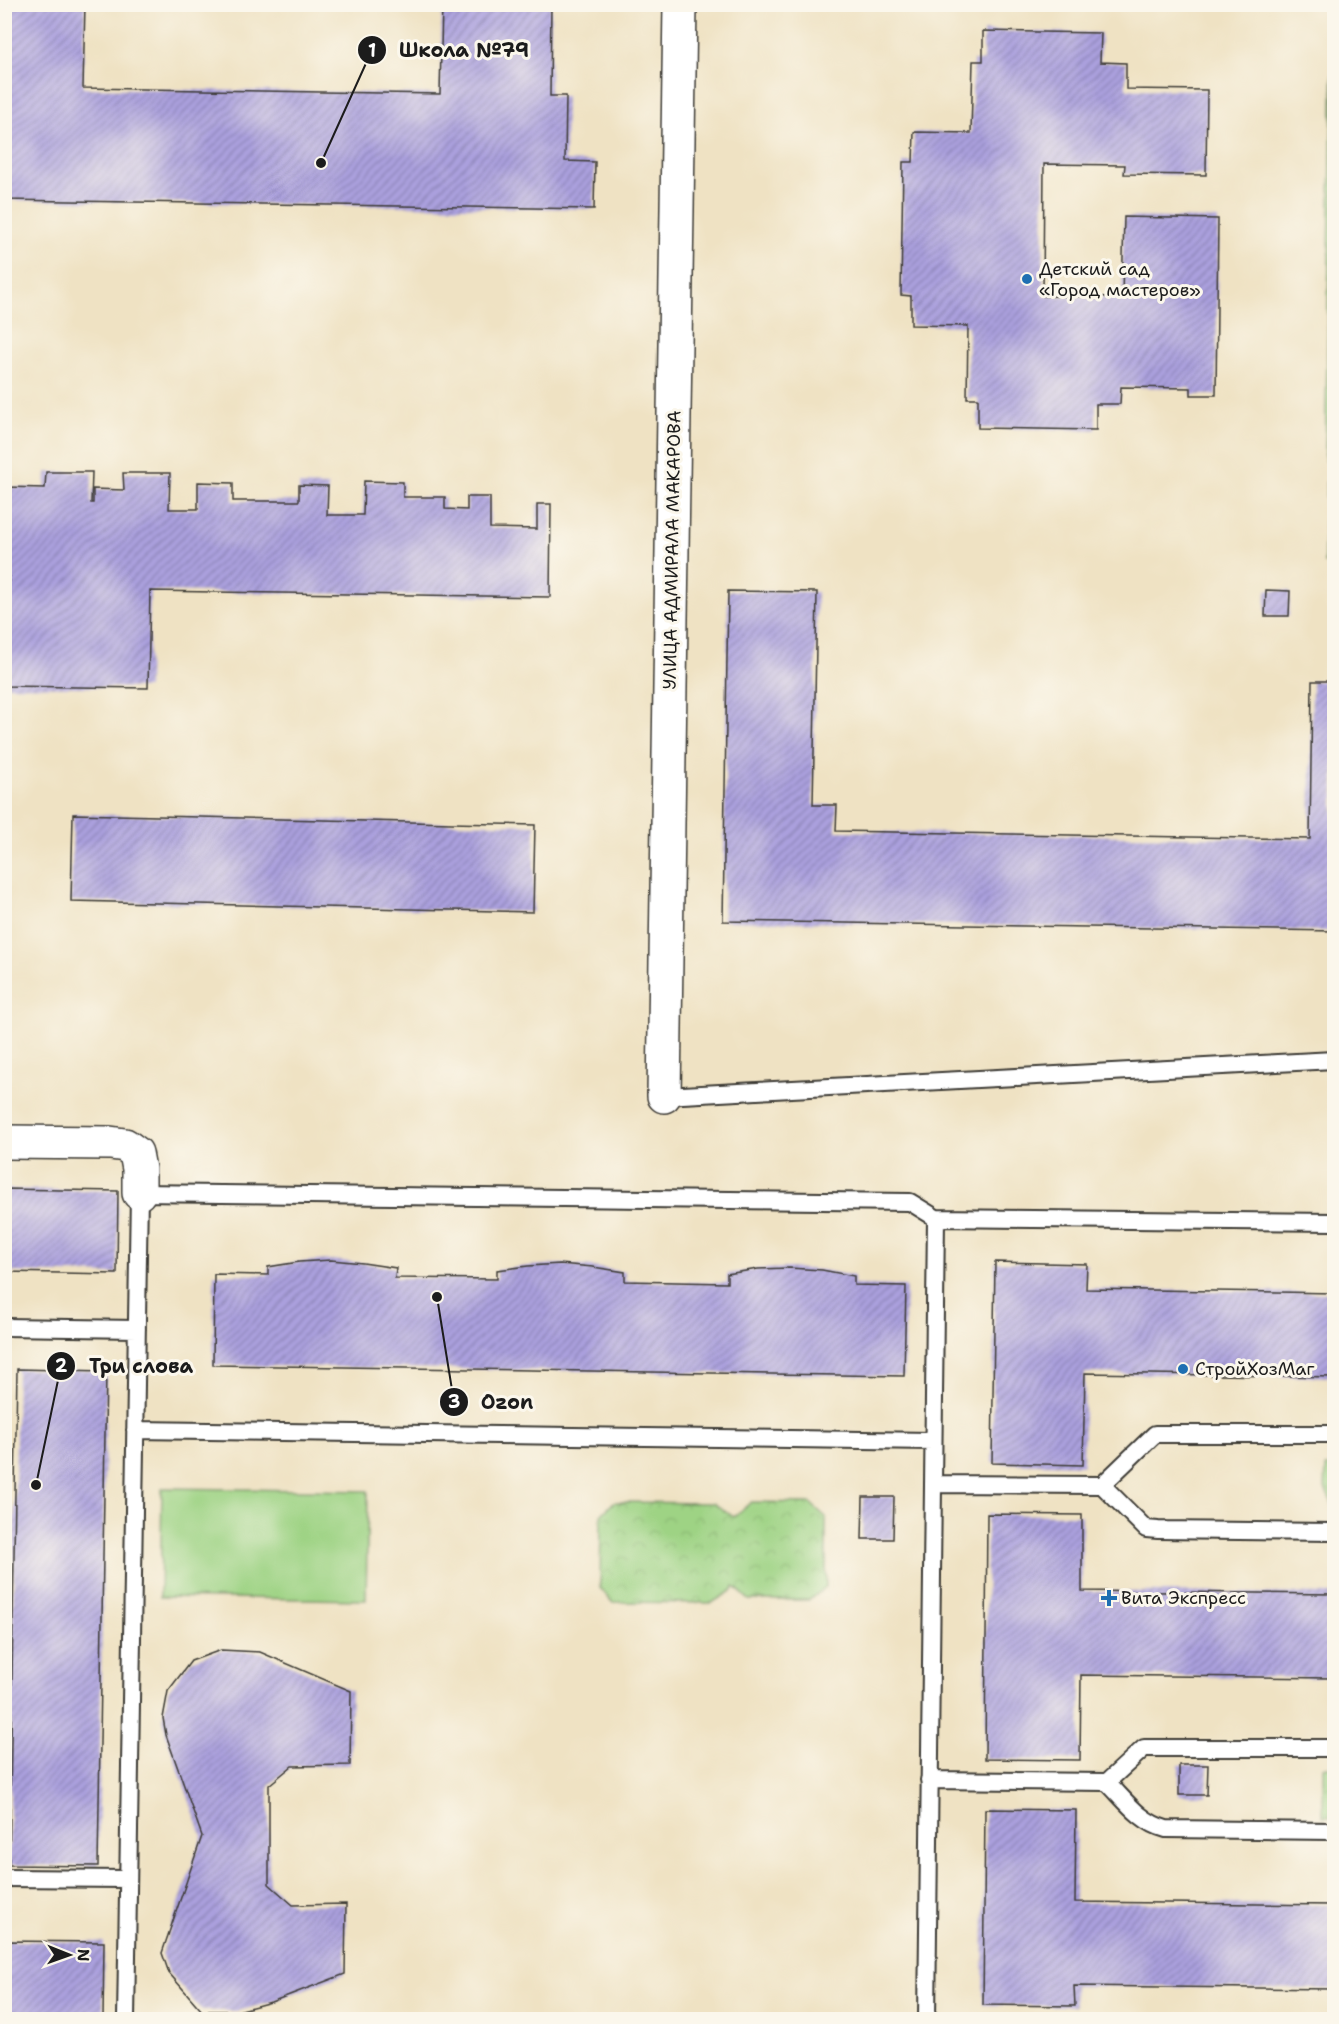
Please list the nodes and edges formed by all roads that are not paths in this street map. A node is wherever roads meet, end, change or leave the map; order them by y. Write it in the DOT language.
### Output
graph roads {
  1 [pos="680,4"];
  2 [pos="1335,1060"];
  3 [pos="664,1096"];
  4 [pos="4,1142"];
  5 [pos="139,1193"];
  6 [pos="936,1218"];
  7 [pos="1335,1222"];
  8 [pos="4,1327"];
  9 [pos="137,1329"];
  10 [pos="135,1430"];
  11 [pos="1335,1434"];
  12 [pos="933,1441"];
  13 [pos="933,1484"];
  14 [pos="1102,1485"];
  15 [pos="1335,1532"];
  16 [pos="1335,1748"];
  17 [pos="929,1780"];
  18 [pos="1107,1782"];
  19 [pos="1335,1831"];
  20 [pos="4,1878"];
  21 [pos="128,1879"];
  22 [pos="126,2019"];
  23 [pos="927,2019"];
  1 -- 3 [label="street, УЛИЦА АДМИРАЛА МАКАРОВА"];
  2 -- 3 [label="lane"];
  4 -- 5 [label="street"];
  5 -- 6 [label="lane"];
  5 -- 9 [label="lane"];
  6 -- 7 [label="lane"];
  6 -- 12 [label="lane"];
  8 -- 9 [label="lane"];
  9 -- 10 [label="lane"];
  10 -- 12 [label="lane"];
  10 -- 21 [label="lane"];
  11 -- 14 [label="lane"];
  12 -- 13 [label="lane"];
  13 -- 14 [label="lane"];
  13 -- 17 [label="lane"];
  14 -- 15 [label="lane"];
  16 -- 18 [label="lane"];
  17 -- 18 [label="lane"];
  17 -- 23 [label="lane"];
  18 -- 19 [label="lane"];
  20 -- 21 [label="lane"];
  21 -- 22 [label="lane"];
}
